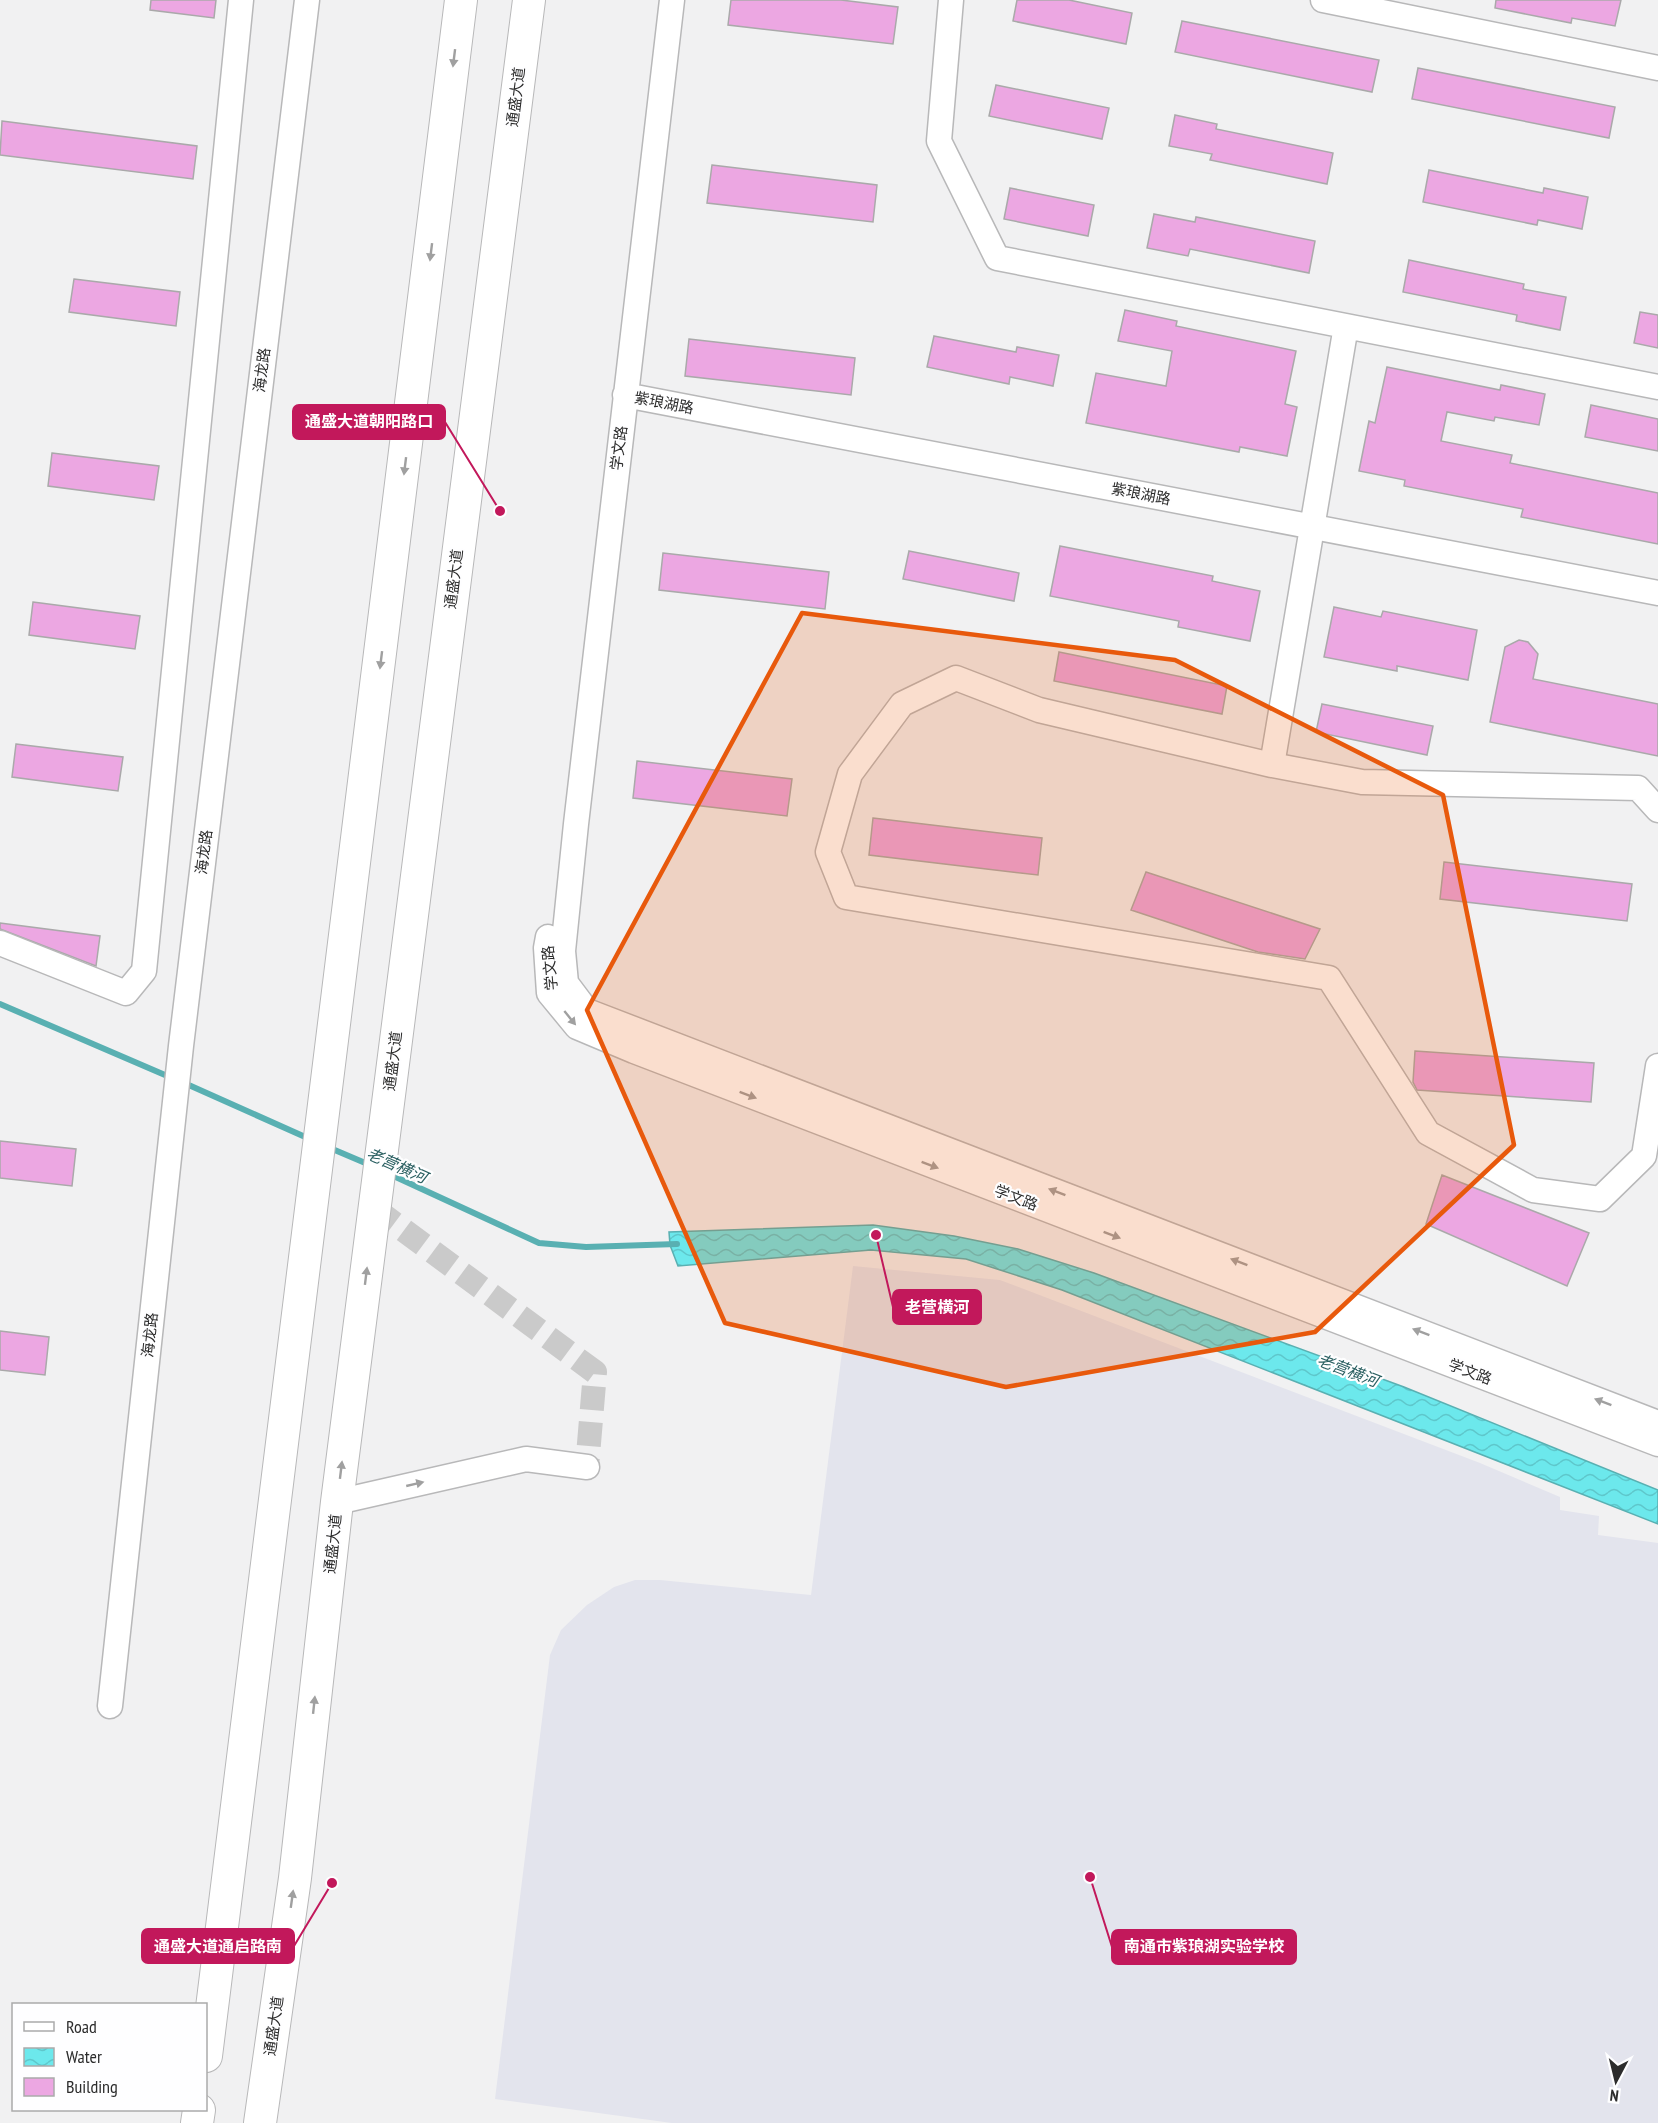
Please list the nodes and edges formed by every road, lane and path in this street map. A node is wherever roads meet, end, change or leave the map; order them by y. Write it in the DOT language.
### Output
graph roads {
  1 [pos="241,0"];
  2 [pos="307,0"];
  3 [pos="461,0"];
  4 [pos="529,0"];
  5 [pos="672,0"];
  6 [pos="951,0"];
  7 [pos="1323,0"];
  8 [pos="1381,6"];
  9 [pos="1658,68"];
  10 [pos="1346,326"];
  11 [pos="1658,387"];
  12 [pos="625,395"];
  13 [pos="1312,526"];
  14 [pos="1658,593"];
  15 [pos="1272,765"];
  16 [pos="1658,810"];
  17 [pos="576,824"];
  18 [pos="0,943"];
  19 [pos="1658,1066"];
  20 [pos="1658,1423"];
  21 [pos="1658,1444"];
  22 [pos="587,1467"];
  23 [pos="337,1502"];
  24 [pos="110,1706"];
  25 [pos="207,2048"];
  26 [pos="260,2123"];
  1 -- 18 [label="street"];
  2 -- 24 [label="street, 海龙路"];
  3 -- 25 [label="main road, one-way"];
  23 -- 4 [label="main road, 通盛大道, one-way"];
  5 -- 12 [label="street, 学文路"];
  6 -- 10 [label="street"];
  7 -- 8 [label="street"];
  8 -- 9 [label="street"];
  10 -- 11 [label="street"];
  10 -- 13 [label="street"];
  12 -- 13 [label="street, 紫琅湖路"];
  12 -- 17 [label="street, 学文路"];
  13 -- 14 [label="street, 紫琅湖路"];
  13 -- 15 [label="street"];
  15 -- 16 [label="street"];
  15 -- 19 [label="street"];
  20 -- 17 [label="street, 学文路, one-way"];
  17 -- 21 [label="street, 学文路, one-way"];
  23 -- 22 [label="street, one-way"];
  26 -- 23 [label="main road, 通盛大道, one-way"];
}
